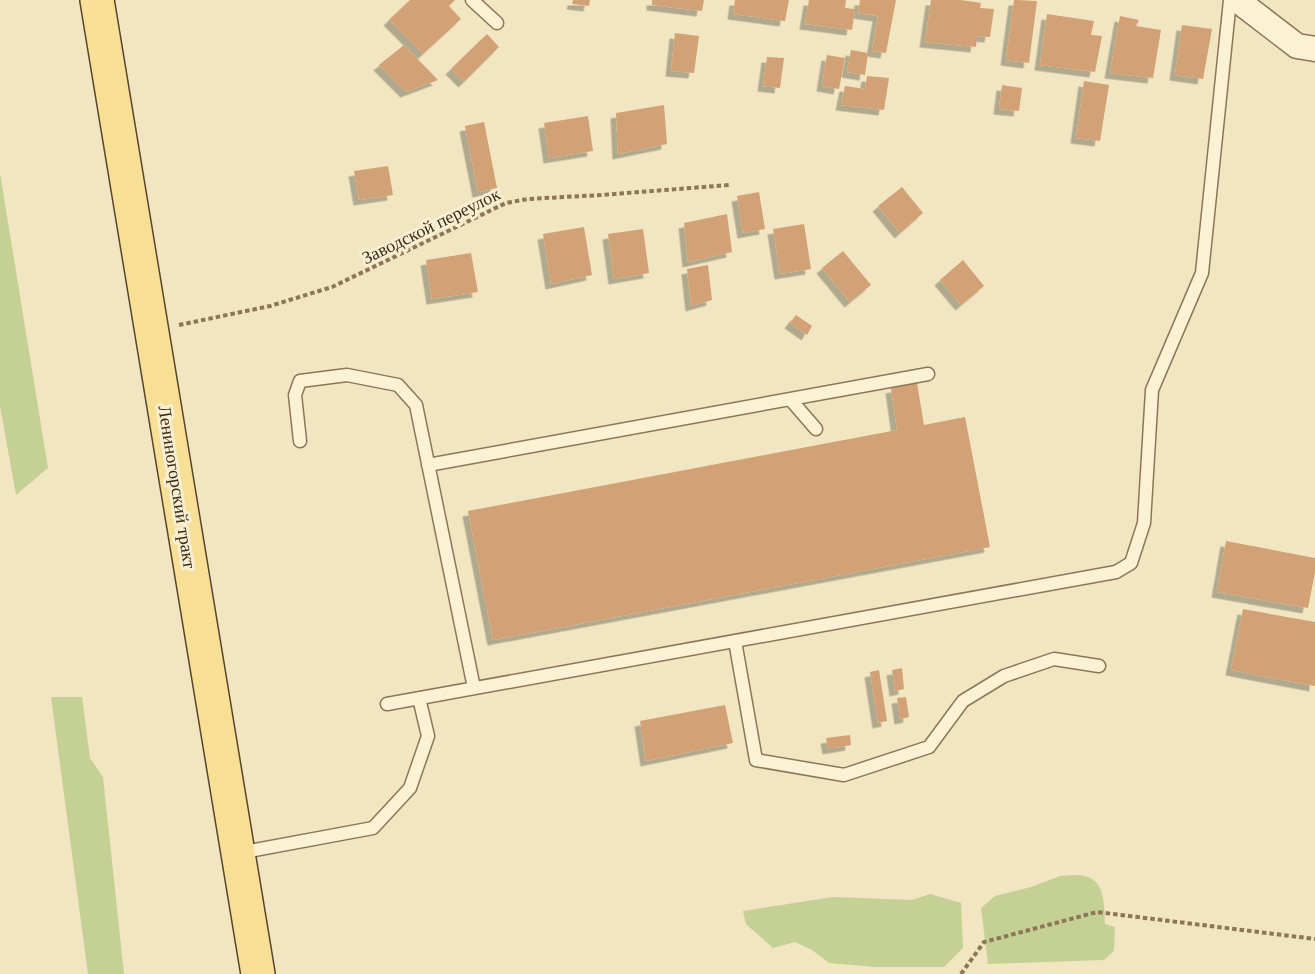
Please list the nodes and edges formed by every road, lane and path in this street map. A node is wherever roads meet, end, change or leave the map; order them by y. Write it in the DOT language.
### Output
graph roads {
  1 [pos="97,0"];
  2 [pos="472,0"];
  3 [pos="1230,0"];
  4 [pos="1237,0"];
  5 [pos="497,23"];
  6 [pos="1315,49"];
  7 [pos="729,185"];
  8 [pos="152,331"];
  9 [pos="928,374"];
  10 [pos="790,399"];
  11 [pos="816,429"];
  12 [pos="300,441"];
  13 [pos="428,465"];
  14 [pos="735,641"];
  15 [pos="1099,666"];
  16 [pos="474,688"];
  17 [pos="419,698"];
  18 [pos="387,704"];
  19 [pos="238,853"];
  20 [pos="1315,939"];
  21 [pos="258,974"];
  22 [pos="961,974"];
  1 -- 8 [label="main road, Лениногорский тракт"];
  2 -- 5 [label="lane"];
  3 -- 14 [label="lane"];
  4 -- 6 [label="street"];
  7 -- 8 [label="path, Заводской переулок"];
  8 -- 19 [label="main road, Лениногорский тракт"];
  9 -- 10 [label="lane"];
  10 -- 11 [label="lane"];
  10 -- 13 [label="lane"];
  12 -- 13 [label="lane"];
  13 -- 16 [label="lane"];
  14 -- 15 [label="lane"];
  14 -- 16 [label="lane"];
  16 -- 17 [label="lane"];
  17 -- 18 [label="lane"];
  17 -- 19 [label="lane"];
  19 -- 21 [label="main road, Лениногорский тракт"];
  20 -- 22 [label="path"];
}
